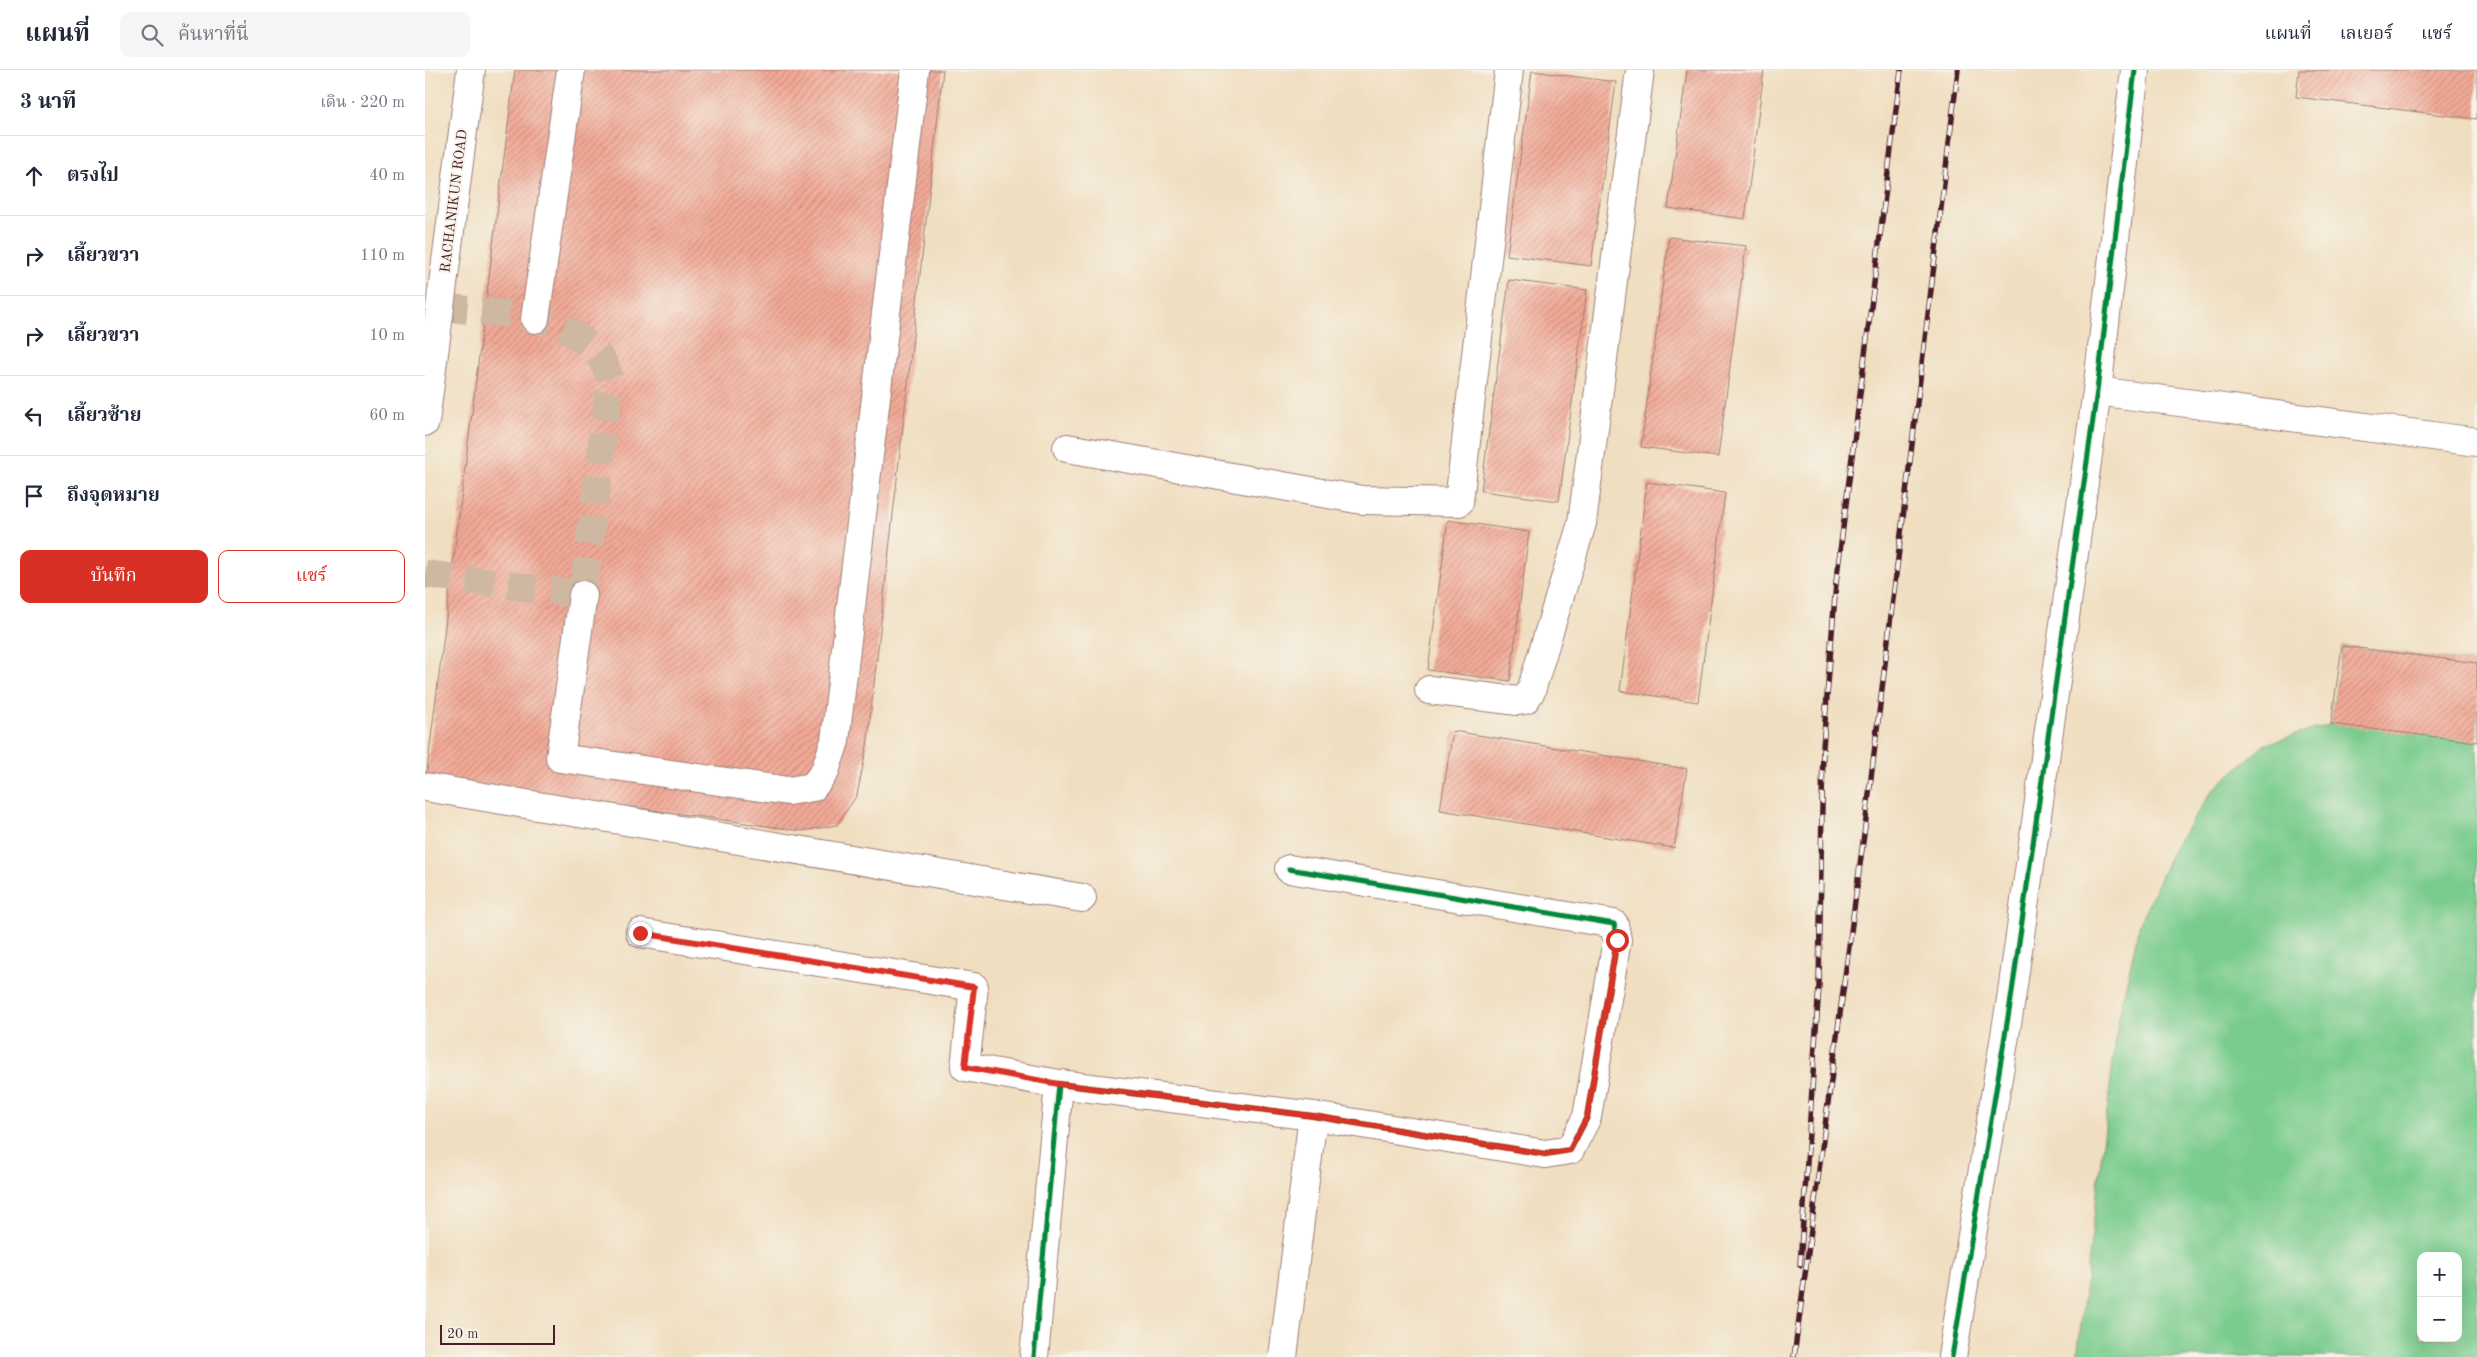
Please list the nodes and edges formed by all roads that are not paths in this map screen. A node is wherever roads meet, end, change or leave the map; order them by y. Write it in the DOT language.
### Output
graph roads {
  1 [pos="471,70"];
  2 [pos="571,70"];
  3 [pos="915,70"];
  4 [pos="1509,70"];
  5 [pos="1640,70"];
  6 [pos="2135,70"];
  7 [pos="535,319"];
  8 [pos="2097,391"];
  9 [pos="425,422"];
  10 [pos="2477,442"];
  11 [pos="1067,448"];
  12 [pos="583,595"];
  13 [pos="1429,690"];
  14 [pos="425,787"];
  15 [pos="1289,869"];
  16 [pos="1082,898"];
  17 [pos="640,933"];
  18 [pos="1059,1084"];
  19 [pos="1313,1116"];
  20 [pos="1034,1357"];
  21 [pos="1283,1357"];
  22 [pos="1952,1357"];
  1 -- 9 [label="street, RACHANIKUN ROAD"];
  2 -- 7 [label="street"];
  3 -- 12 [label="street"];
  4 -- 11 [label="street"];
  5 -- 13 [label="street"];
  6 -- 8 [label="street"];
  8 -- 10 [label="street"];
  8 -- 22 [label="street"];
  14 -- 16 [label="street"];
  15 -- 19 [label="street"];
  17 -- 18 [label="street"];
  18 -- 19 [label="street"];
  18 -- 20 [label="street"];
  19 -- 21 [label="street"];
}
